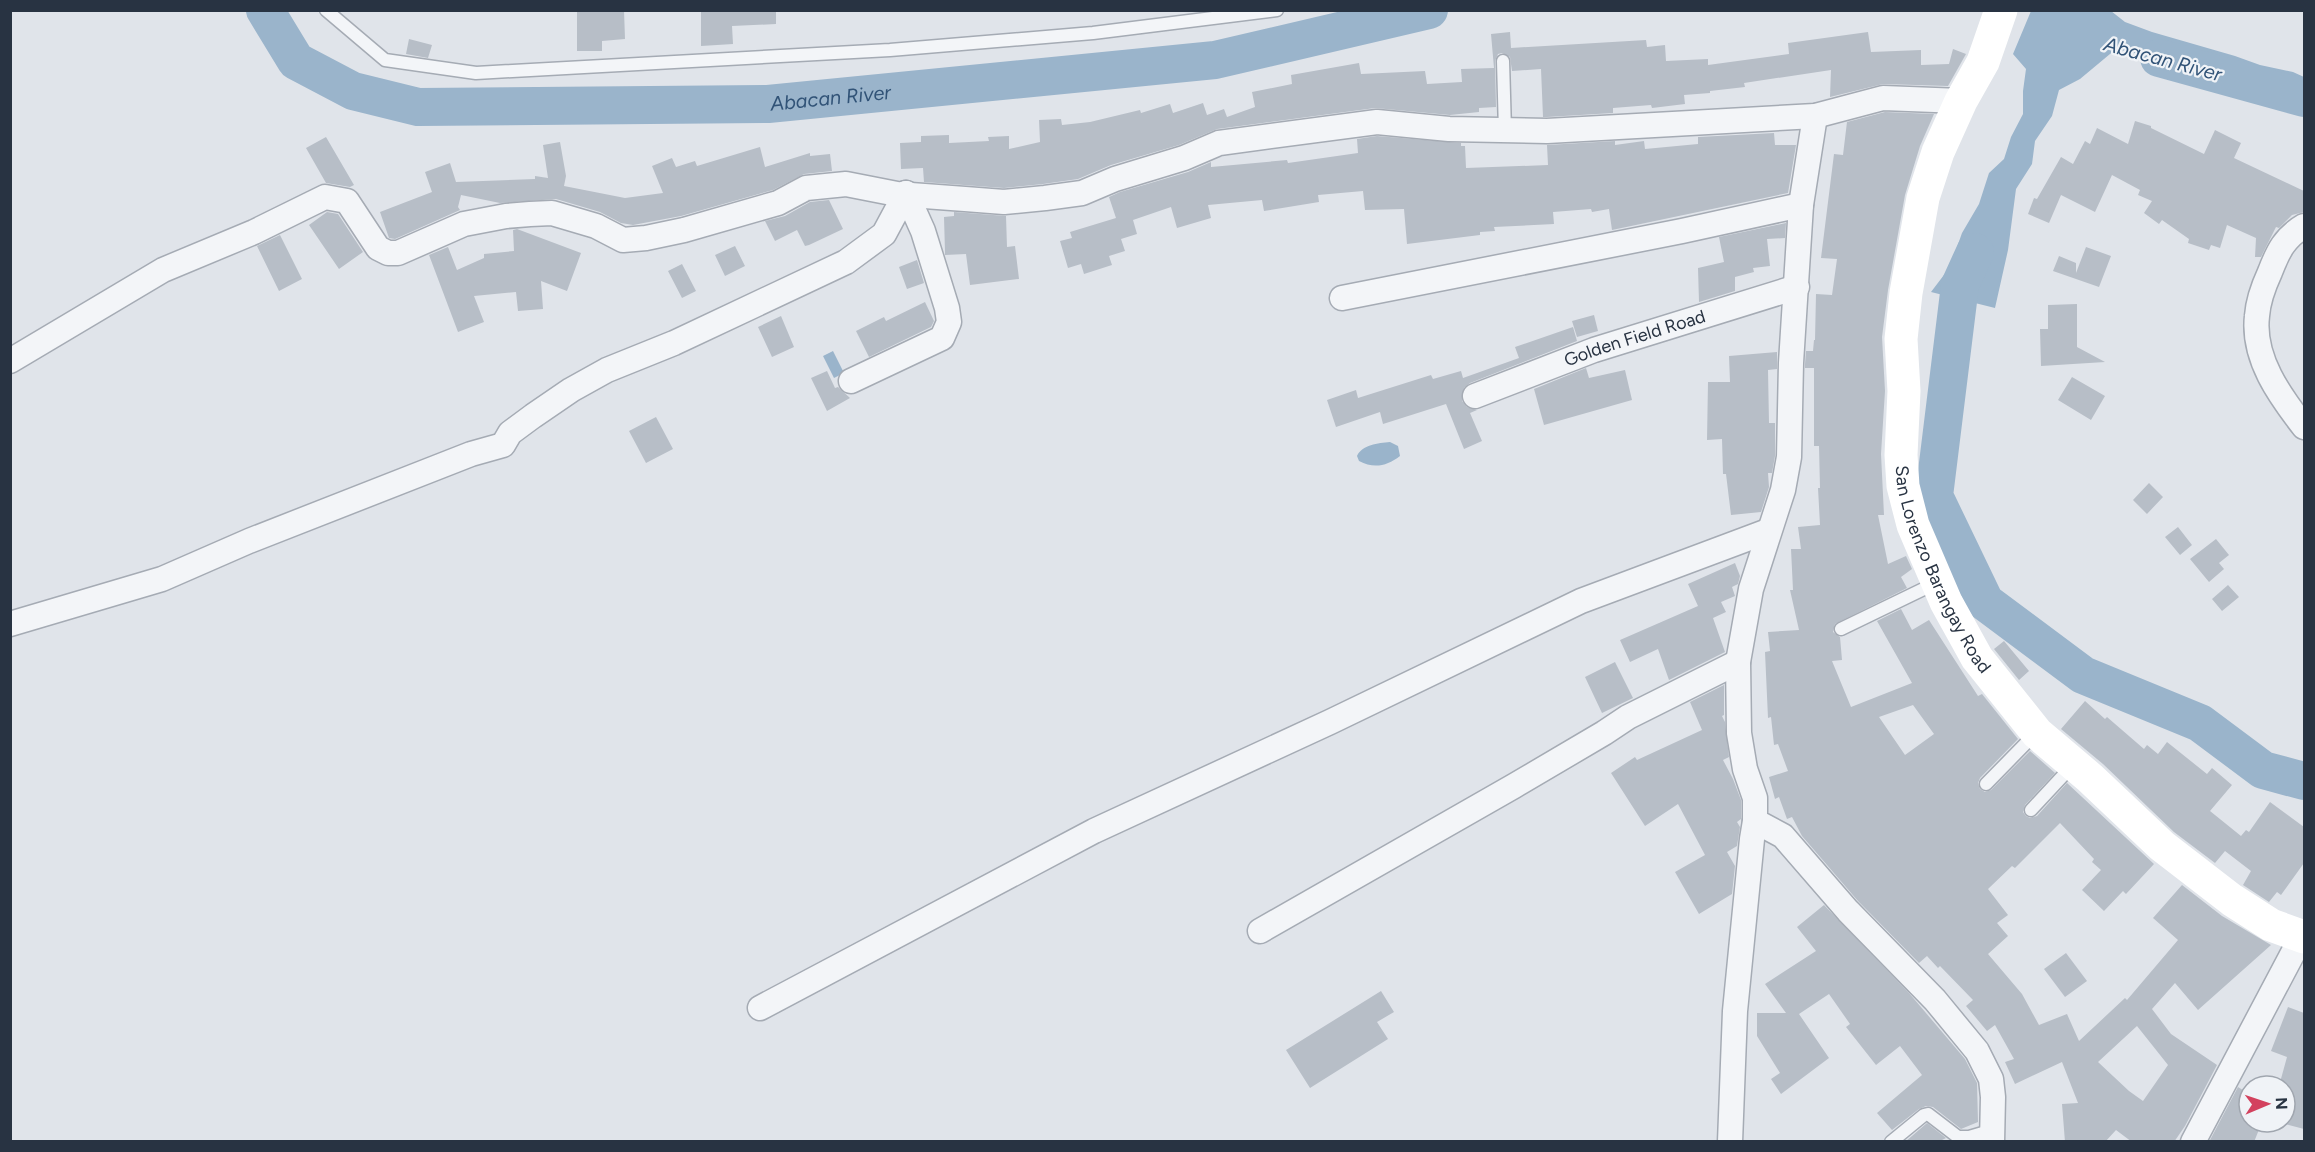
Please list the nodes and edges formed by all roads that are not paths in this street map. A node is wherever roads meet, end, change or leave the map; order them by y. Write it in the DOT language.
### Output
graph roads {
  1 [pos="326,10"];
  2 [pos="1277,10"];
  3 [pos="2001,10"];
  4 [pos="1503,61"];
  5 [pos="1961,101"];
  6 [pos="1815,116"];
  7 [pos="1505,131"];
  8 [pos="906,193"];
  9 [pos="1801,205"];
  10 [pos="2304,226"];
  11 [pos="1797,287"];
  12 [pos="1342,297"];
  13 [pos="10,361"];
  14 [pos="851,381"];
  15 [pos="1475,396"];
  16 [pos="2304,427"];
  17 [pos="1768,531"];
  18 [pos="1937,582"];
  19 [pos="10,624"];
  20 [pos="1841,629"];
  21 [pos="1738,662"];
  22 [pos="2037,733"];
  23 [pos="2073,764"];
  24 [pos="1986,784"];
  25 [pos="2031,810"];
  26 [pos="1755,821"];
  27 [pos="1260,931"];
  28 [pos="2303,937"];
  29 [pos="760,1008"];
  30 [pos="1992,1136"];
  31 [pos="1730,1142"];
  32 [pos="1891,1142"];
  33 [pos="2193,1142"];
  1 -- 2 [label="lane"];
  3 -- 5 [label="street, San Lorenzo Barangay Road"];
  4 -- 7 [label="lane"];
  5 -- 6 [label="street"];
  5 -- 18 [label="street, San Lorenzo Barangay Road"];
  6 -- 7 [label="street"];
  6 -- 9 [label="street"];
  7 -- 8 [label="street"];
  8 -- 13 [label="street"];
  8 -- 14 [label="street"];
  8 -- 19 [label="street"];
  9 -- 11 [label="street"];
  9 -- 12 [label="street"];
  10 -- 16 [label="street"];
  11 -- 15 [label="street, Golden Field Road"];
  11 -- 17 [label="street"];
  17 -- 21 [label="street"];
  17 -- 29 [label="street"];
  18 -- 20 [label="lane"];
  18 -- 22 [label="street, San Lorenzo Barangay Road"];
  21 -- 26 [label="street"];
  21 -- 27 [label="street"];
  22 -- 23 [label="street, San Lorenzo Barangay Road"];
  22 -- 24 [label="lane"];
  23 -- 25 [label="lane"];
  23 -- 28 [label="street, San Lorenzo Barangay Road"];
  26 -- 30 [label="street"];
  26 -- 31 [label="street"];
  28 -- 33 [label="street"];
  30 -- 32 [label="lane"];
}
